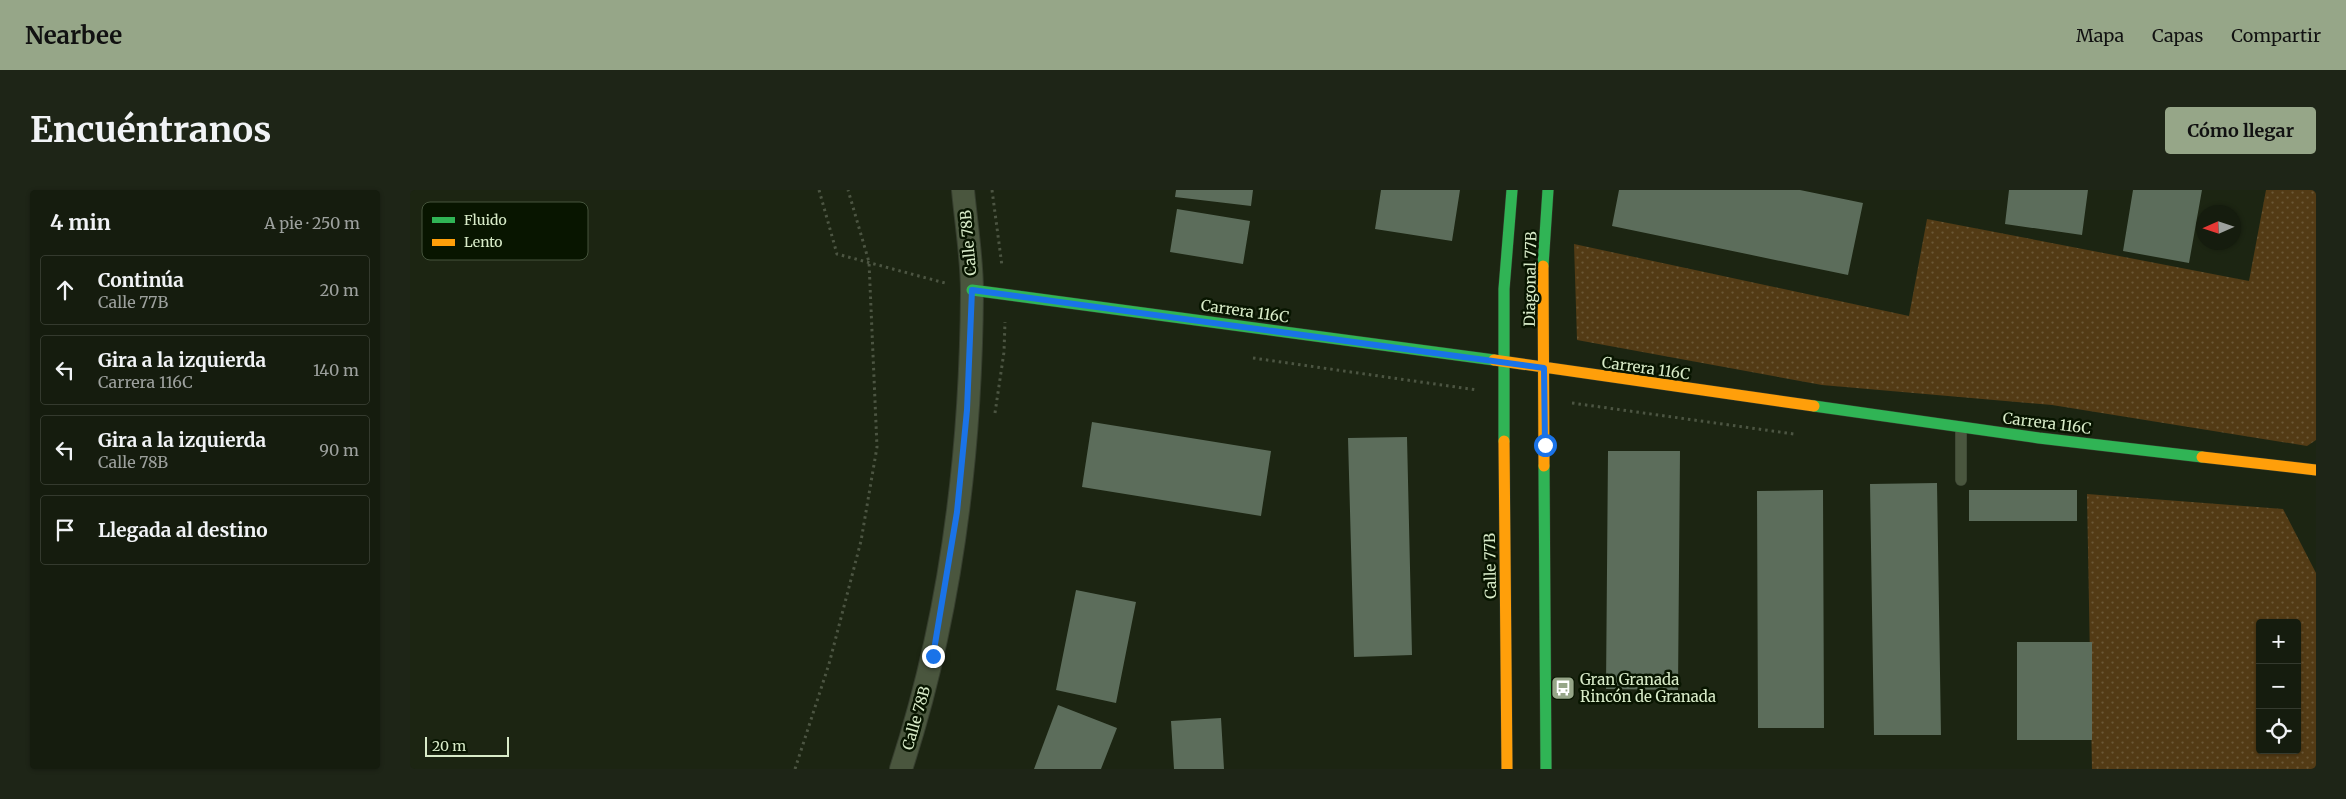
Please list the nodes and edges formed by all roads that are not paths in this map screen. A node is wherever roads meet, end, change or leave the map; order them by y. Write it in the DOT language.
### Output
graph roads {
  1 [pos="963,190"];
  2 [pos="1512,190"];
  3 [pos="1548,190"];
  4 [pos="972,290"];
  5 [pos="1503,362"];
  6 [pos="1544,368"];
  7 [pos="1961,427"];
  8 [pos="2316,470"];
  9 [pos="1961,480"];
  10 [pos="901,769"];
  11 [pos="1507,769"];
  12 [pos="1546,769"];
  1 -- 4 [label="street, Calle 78B"];
  2 -- 5 [label="street, Diagonal 77B"];
  3 -- 6 [label="street, Diagonal 77B"];
  4 -- 5 [label="street, Carrera 116C"];
  4 -- 10 [label="street, Calle 78B"];
  5 -- 6 [label="street, Carrera 116C"];
  5 -- 11 [label="street, Calle 77B"];
  6 -- 7 [label="street, Carrera 116C"];
  6 -- 12 [label="street"];
  7 -- 8 [label="street, Carrera 116C"];
  7 -- 9 [label="lane"];
}
